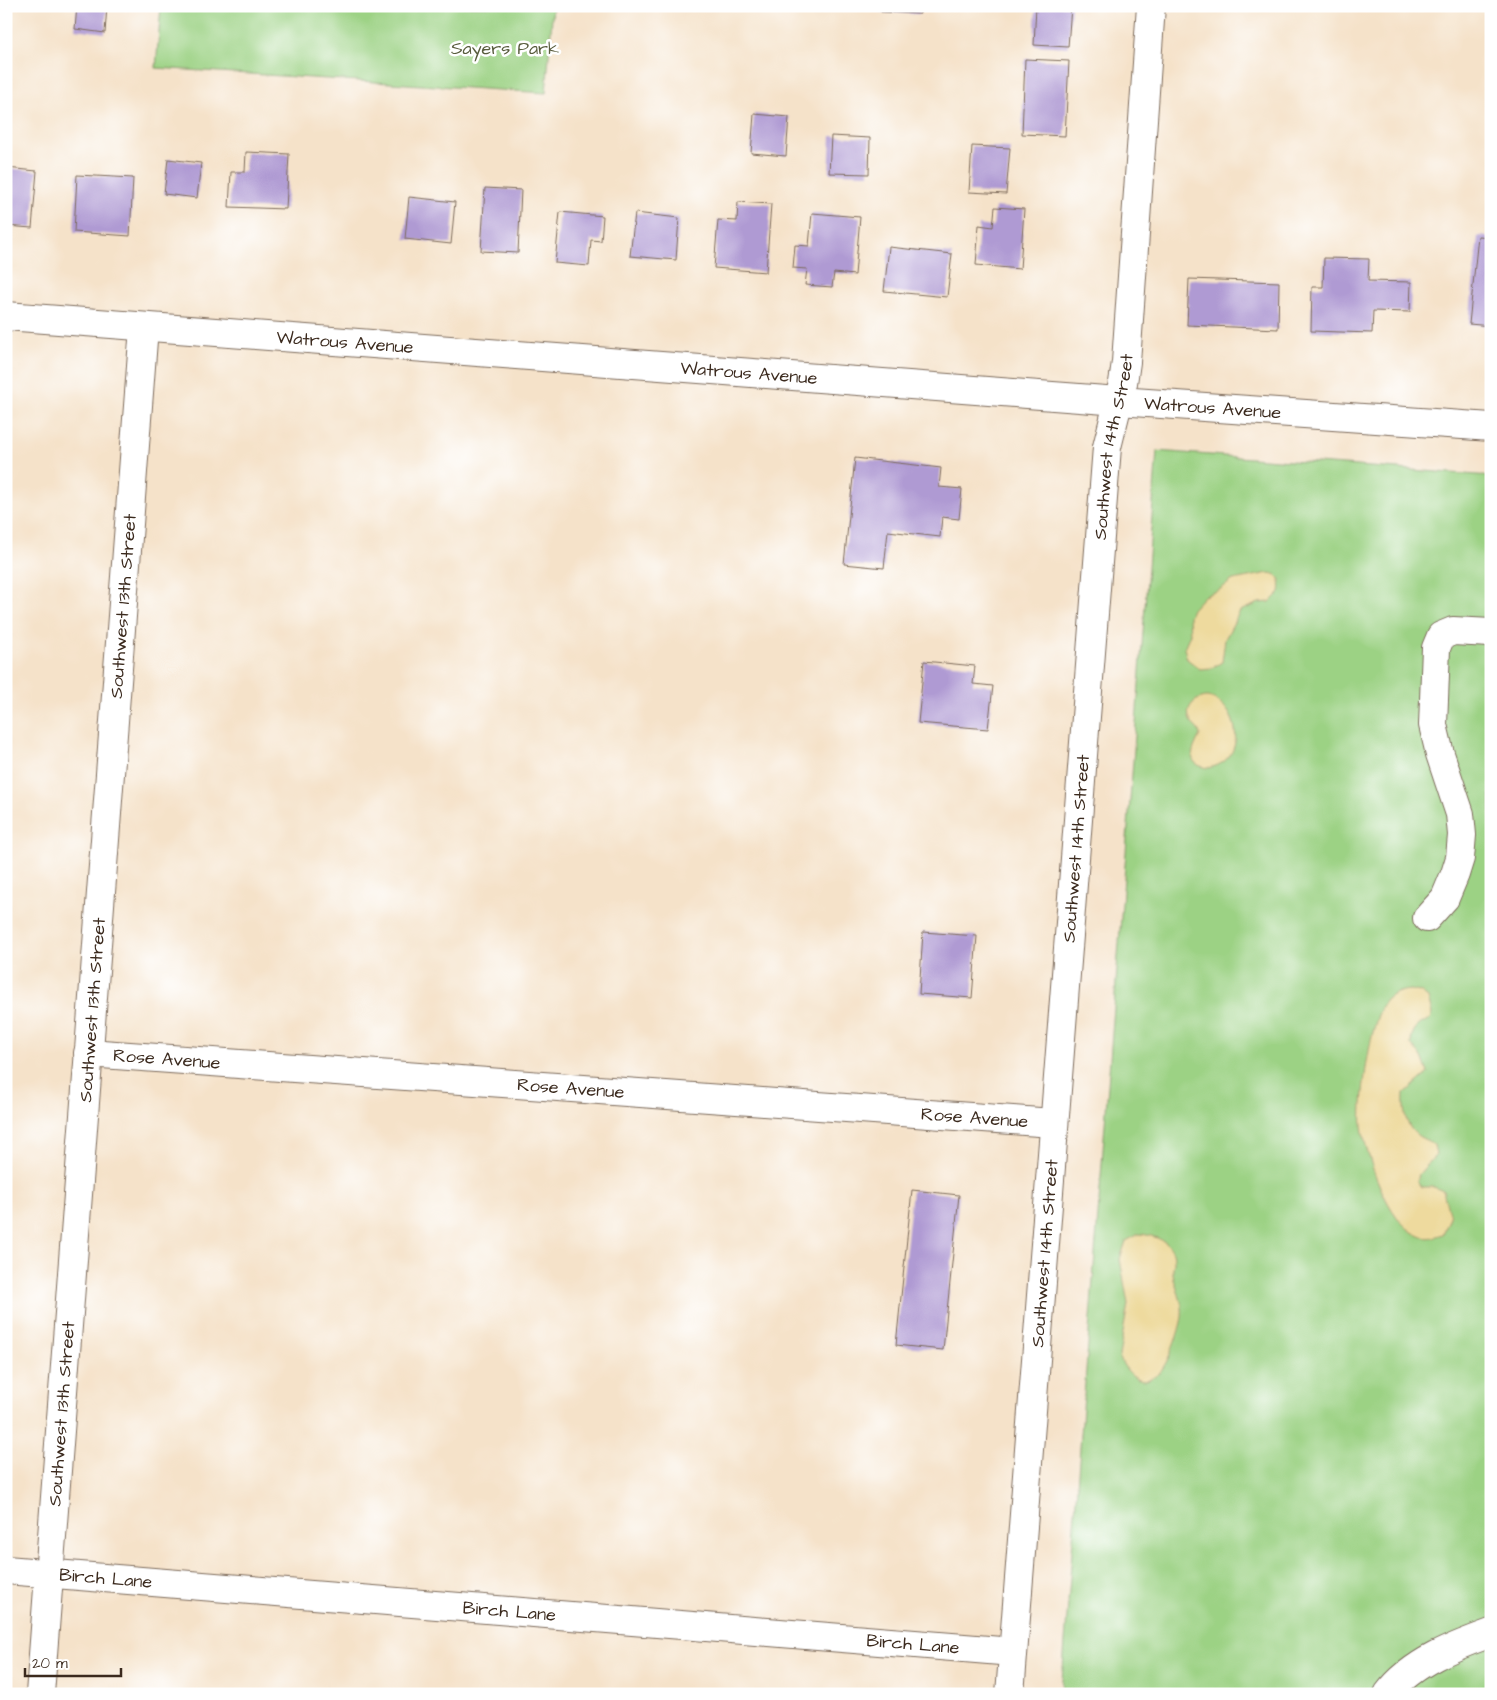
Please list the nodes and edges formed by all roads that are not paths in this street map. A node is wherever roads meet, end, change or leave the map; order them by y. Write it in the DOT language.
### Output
graph roads {
  1 [pos="1151,6"];
  2 [pos="6,316"];
  3 [pos="144,327"];
  4 [pos="1119,401"];
  5 [pos="1491,427"];
  6 [pos="1491,633"];
  7 [pos="1427,918"];
  8 [pos="88,1053"];
  9 [pos="1054,1123"];
  10 [pos="6,1570"];
  11 [pos="49,1573"];
  12 [pos="1491,1632"];
  13 [pos="1013,1652"];
  14 [pos="40,1694"];
  15 [pos="1010,1694"];
  16 [pos="1388,1694"];
  1 -- 4 [label="street, Southwest 14th Street"];
  2 -- 3 [label="street, Watrous Avenue"];
  3 -- 4 [label="street, Watrous Avenue"];
  3 -- 8 [label="street, Southwest 13th Street"];
  4 -- 5 [label="street, Watrous Avenue"];
  4 -- 9 [label="street, Southwest 14th Street"];
  6 -- 7 [label="street"];
  8 -- 9 [label="street, Rose Avenue"];
  8 -- 11 [label="street, Southwest 13th Street"];
  9 -- 13 [label="street, Southwest 14th Street"];
  10 -- 11 [label="street, Birch Lane"];
  11 -- 13 [label="street, Birch Lane"];
  11 -- 14 [label="street, Southwest 13th Street"];
  12 -- 16 [label="street"];
  13 -- 15 [label="street, Southwest 14th Street"];
}
